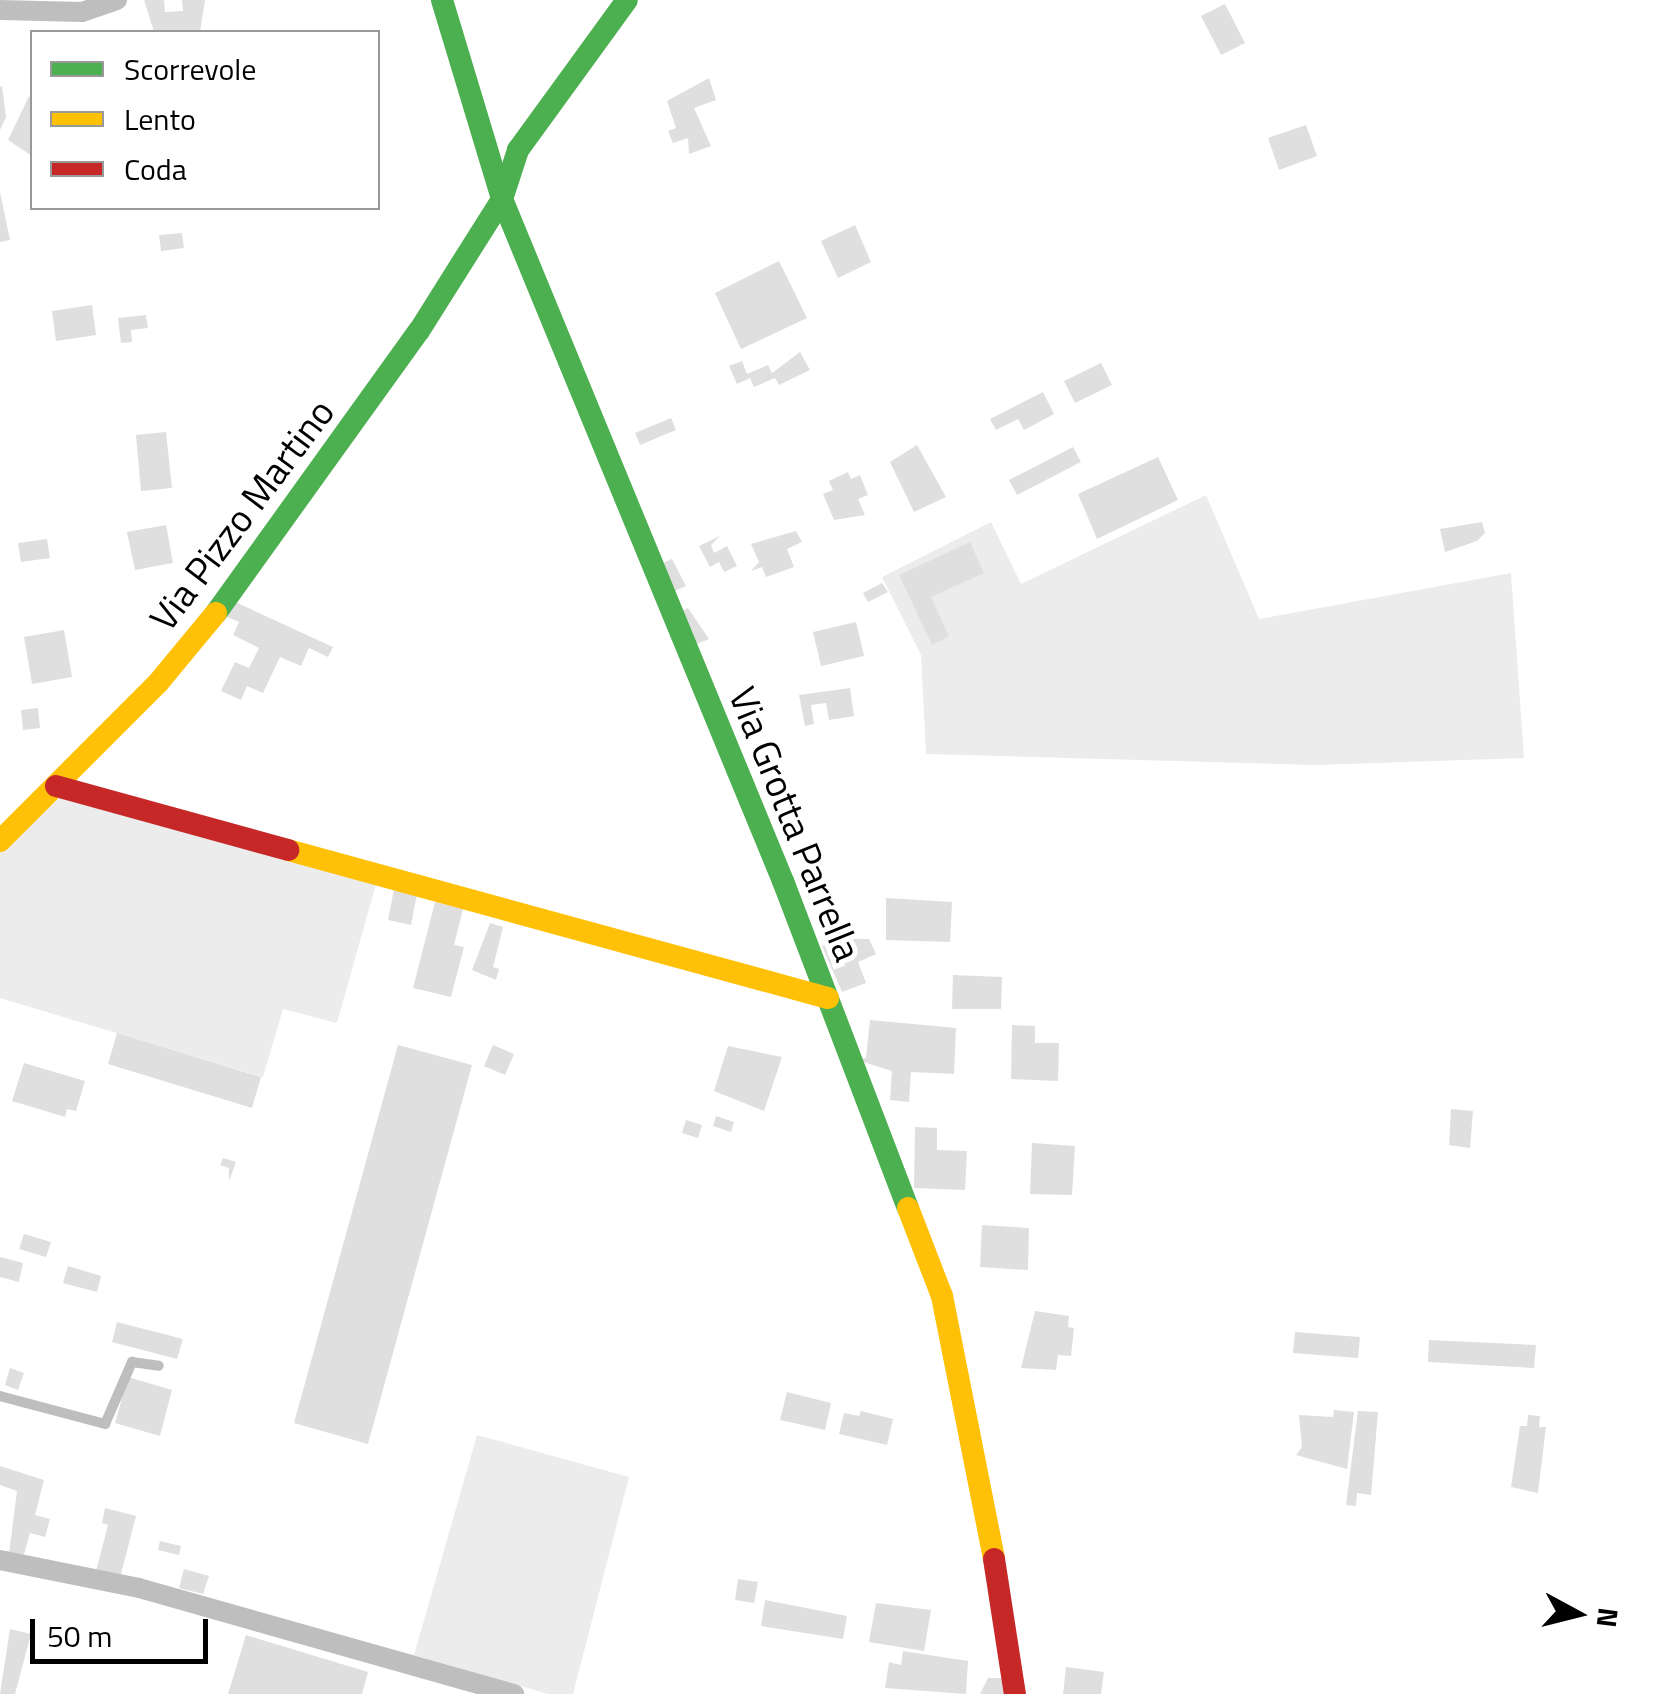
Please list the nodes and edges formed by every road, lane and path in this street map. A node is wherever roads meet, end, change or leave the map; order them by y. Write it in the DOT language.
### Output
graph roads {
  1 [pos="117,0"];
  2 [pos="442,0"];
  3 [pos="628,0"];
  4 [pos="0,10"];
  5 [pos="502,199"];
  6 [pos="56,786"];
  7 [pos="0,841"];
  8 [pos="828,998"];
  9 [pos="160,1366"];
  10 [pos="0,1396"];
  11 [pos="0,1560"];
  12 [pos="514,1694"];
  13 [pos="1015,1694"];
  1 -- 4 [label="street"];
  2 -- 5 [label="street, Via Grotta Parrella"];
  3 -- 5 [label="street, Via Pizzo Martino"];
  5 -- 6 [label="street, Via Pizzo Martino"];
  5 -- 8 [label="street, Via Grotta Parrella"];
  6 -- 7 [label="street, Via Pizzo Martino"];
  6 -- 8 [label="street"];
  8 -- 13 [label="street, Via Grotta Parrella"];
  9 -- 10 [label="lane"];
  11 -- 12 [label="street"];
}
